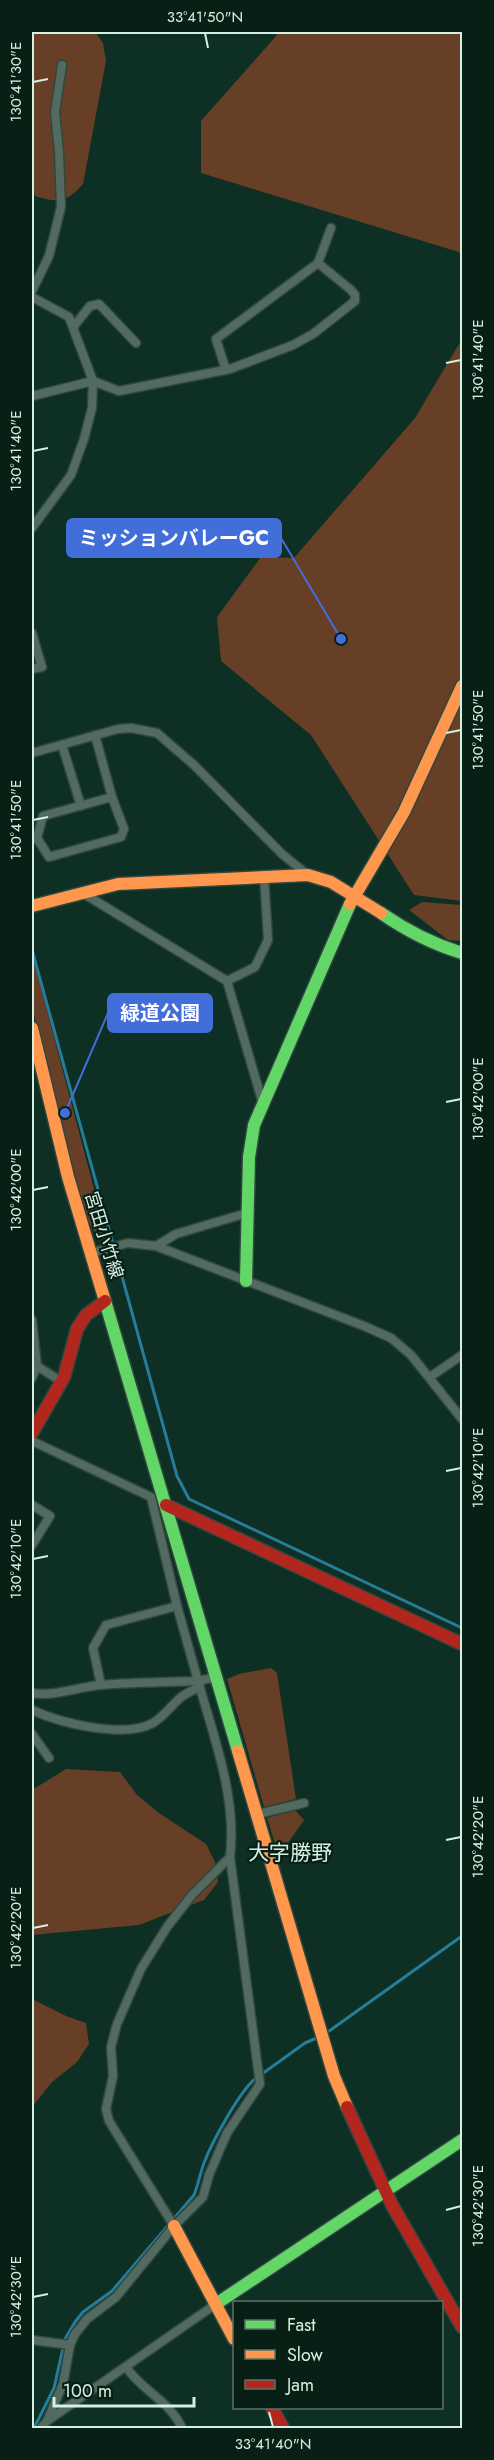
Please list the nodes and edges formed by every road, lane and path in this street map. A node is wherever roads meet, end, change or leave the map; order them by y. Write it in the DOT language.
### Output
graph roads {
  1 [pos="62,64"];
  2 [pos="331,228"];
  3 [pos="318,263"];
  4 [pos="32,291"];
  5 [pos="32,297"];
  6 [pos="74,326"];
  7 [pos="136,343"];
  8 [pos="226,370"];
  9 [pos="93,381"];
  10 [pos="32,396"];
  11 [pos="32,528"];
  12 [pos="32,633"];
  13 [pos="32,669"];
  14 [pos="462,686"];
  15 [pos="95,735"];
  16 [pos="62,745"];
  17 [pos="32,753"];
  18 [pos="112,797"];
  19 [pos="81,806"];
  20 [pos="34,839"];
  21 [pos="264,875"];
  22 [pos="308,875"];
  23 [pos="81,892"];
  24 [pos="354,895"];
  25 [pos="32,906"];
  26 [pos="462,953"];
  27 [pos="227,981"];
  28 [pos="32,1028"];
  29 [pos="263,1104"];
  30 [pos="247,1213"];
  31 [pos="156,1246"];
  32 [pos="91,1253"];
  33 [pos="246,1281"];
  34 [pos="105,1301"];
  35 [pos="32,1320"];
  36 [pos="462,1355"];
  37 [pos="38,1366"];
  38 [pos="430,1377"];
  39 [pos="32,1378"];
  40 [pos="62,1382"];
  41 [pos="462,1419"];
  42 [pos="32,1433"];
  43 [pos="32,1441"];
  44 [pos="32,1505"];
  45 [pos="166,1505"];
  46 [pos="32,1545"];
  47 [pos="177,1606"];
  48 [pos="462,1644"];
  49 [pos="216,1677"];
  50 [pos="199,1684"];
  51 [pos="102,1685"];
  52 [pos="32,1693"];
  53 [pos="32,1710"];
  54 [pos="32,1734"];
  55 [pos="49,1758"];
  56 [pos="300,1804"];
  57 [pos="258,1814"];
  58 [pos="231,1857"];
  59 [pos="462,2140"];
  60 [pos="383,2191"];
  61 [pos="174,2226"];
  62 [pos="216,2304"];
  63 [pos="462,2328"];
  64 [pos="233,2337"];
  65 [pos="32,2340"];
  66 [pos="70,2345"];
  67 [pos="126,2367"];
  68 [pos="273,2409"];
  69 [pos="44,2425"];
  70 [pos="182,2428"];
  71 [pos="283,2428"];
  1 -- 4 [label="street"];
  2 -- 3 [label="street"];
  3 -- 8 [label="street"];
  3 -- 8 [label="street"];
  5 -- 6 [label="street"];
  6 -- 7 [label="street"];
  6 -- 9 [label="street"];
  8 -- 9 [label="street"];
  9 -- 10 [label="street"];
  9 -- 11 [label="street"];
  12 -- 13 [label="street"];
  14 -- 24 [label="street"];
  15 -- 16 [label="street"];
  15 -- 18 [label="street"];
  15 -- 22 [label="street"];
  16 -- 17 [label="street"];
  16 -- 19 [label="street"];
  18 -- 19 [label="street"];
  18 -- 20 [label="street"];
  19 -- 20 [label="street"];
  21 -- 22 [label="street"];
  21 -- 23 [label="street"];
  21 -- 27 [label="street"];
  22 -- 24 [label="street"];
  23 -- 25 [label="street"];
  23 -- 27 [label="street"];
  24 -- 26 [label="street"];
  24 -- 29 [label="street"];
  27 -- 29 [label="street"];
  28 -- 32 [label="street, 宮田小竹線"];
  29 -- 30 [label="street"];
  30 -- 31 [label="street"];
  30 -- 33 [label="street"];
  31 -- 32 [label="street"];
  31 -- 33 [label="street"];
  32 -- 34 [label="street, 宮田小竹線"];
  33 -- 38 [label="street"];
  34 -- 40 [label="street, 宮田小竹線"];
  34 -- 45 [label="street"];
  35 -- 37 [label="street"];
  36 -- 38 [label="street"];
  37 -- 39 [label="street"];
  37 -- 40 [label="street"];
  38 -- 41 [label="street"];
  40 -- 42 [label="street, 宮田小竹線"];
  43 -- 47 [label="street"];
  44 -- 46 [label="street"];
  45 -- 48 [label="street"];
  45 -- 49 [label="street"];
  47 -- 50 [label="street"];
  47 -- 51 [label="street"];
  49 -- 50 [label="street"];
  49 -- 57 [label="street"];
  50 -- 51 [label="street"];
  50 -- 53 [label="street"];
  50 -- 58 [label="street"];
  51 -- 52 [label="street"];
  54 -- 55 [label="street"];
  56 -- 57 [label="street"];
  57 -- 60 [label="street"];
  58 -- 61 [label="street"];
  58 -- 61 [label="street"];
  59 -- 60 [label="street"];
  60 -- 62 [label="street"];
  60 -- 63 [label="street"];
  61 -- 62 [label="street"];
  61 -- 66 [label="street"];
  62 -- 64 [label="street"];
  62 -- 67 [label="street"];
  65 -- 66 [label="street"];
  66 -- 69 [label="street"];
  67 -- 69 [label="street"];
  67 -- 70 [label="street"];
  68 -- 71 [label="street"];
}
